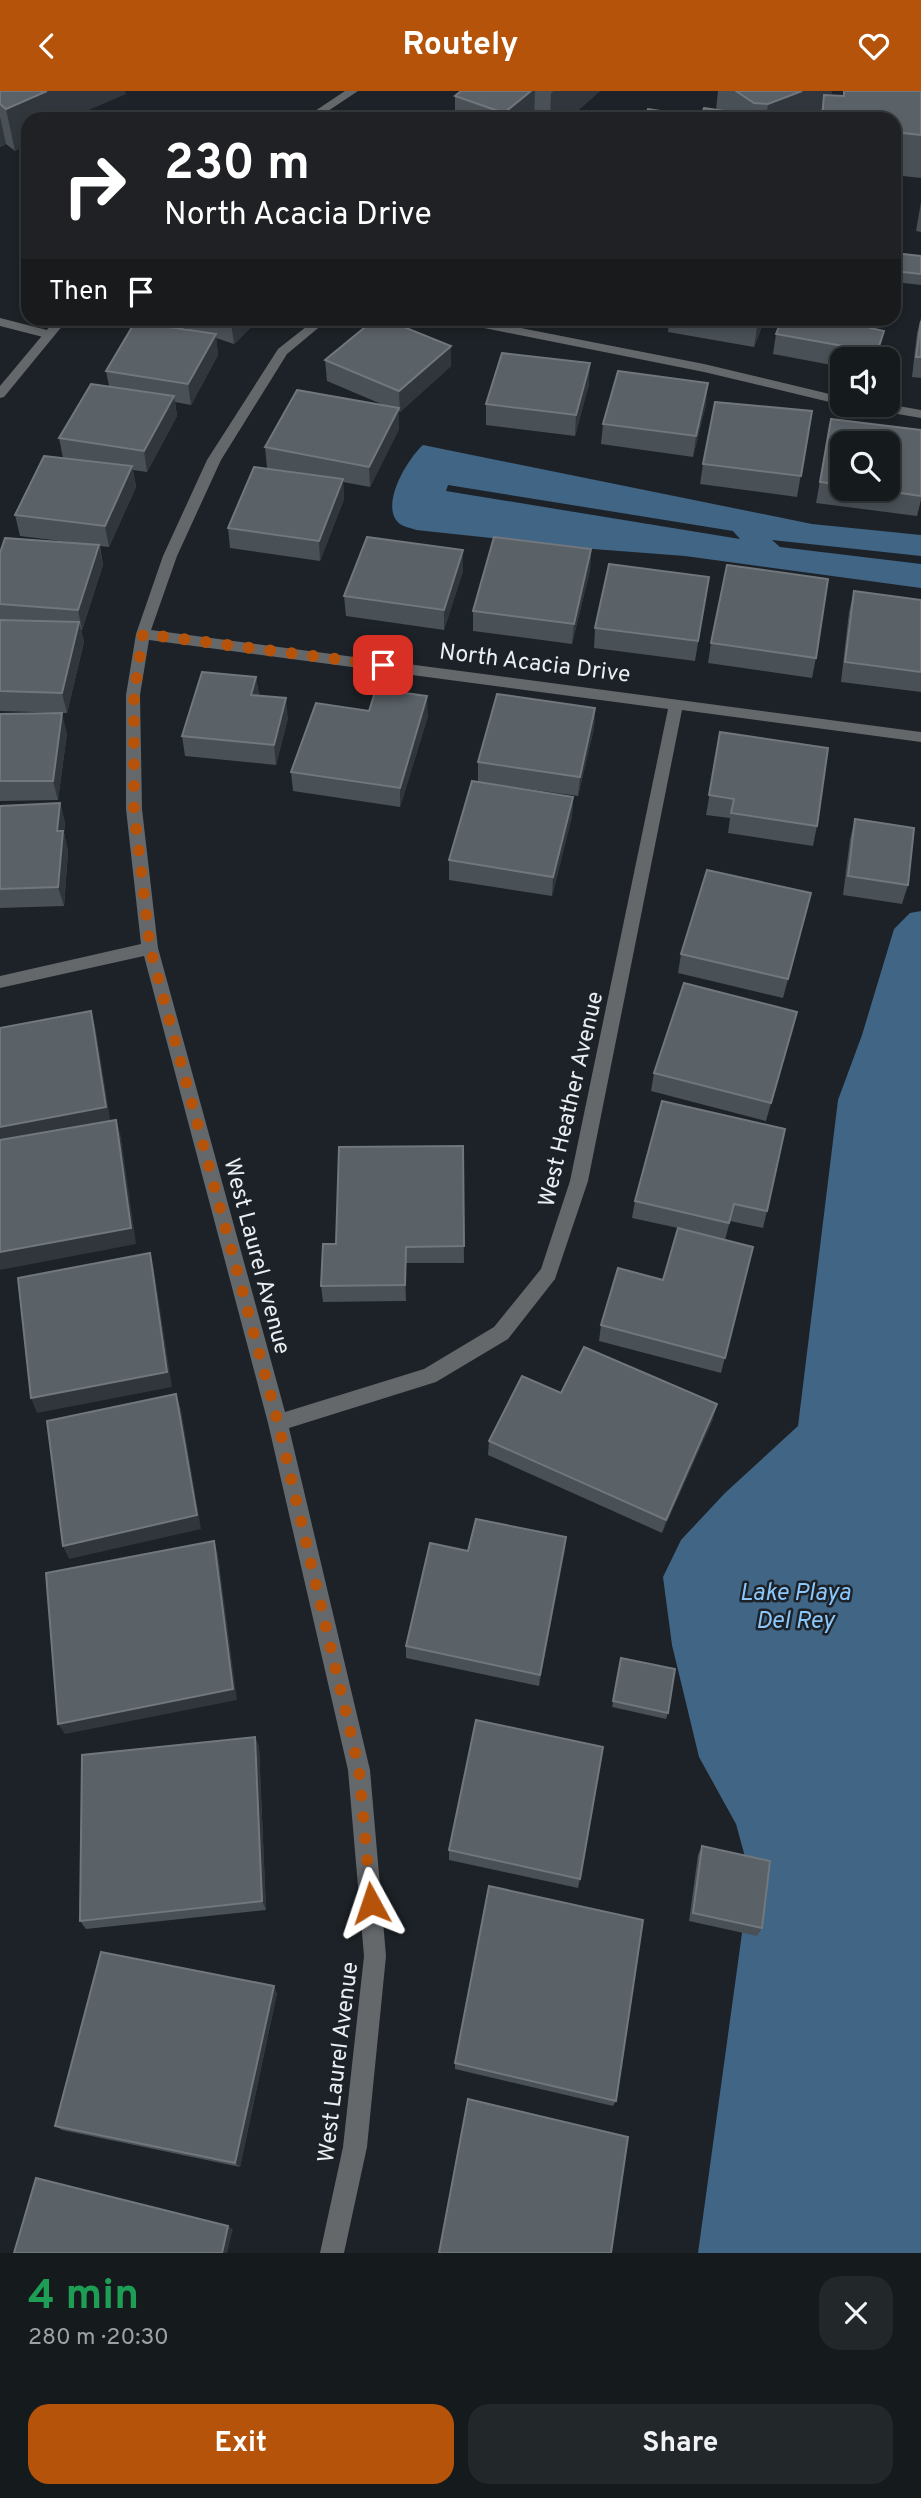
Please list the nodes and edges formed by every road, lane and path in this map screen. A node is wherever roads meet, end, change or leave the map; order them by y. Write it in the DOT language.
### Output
graph roads {
  1 [pos="353,91"];
  2 [pos="319,112"];
  3 [pos="0,322"];
  4 [pos="55,326"];
  5 [pos="314,326"];
  6 [pos="494,326"];
  7 [pos="47,334"];
  8 [pos="0,394"];
  9 [pos="830,399"];
  10 [pos="900,410"];
  11 [pos="921,414"];
  12 [pos="143,634"];
  13 [pos="676,703"];
  14 [pos="921,737"];
  15 [pos="150,948"];
  16 [pos="0,982"];
  17 [pos="278,1423"];
  18 [pos="332,2253"];
  1 -- 2 [label="street"];
  3 -- 7 [label="street"];
  4 -- 7 [label="street"];
  5 -- 12 [label="street, West Laurel Avenue"];
  6 -- 9 [label="street"];
  7 -- 8 [label="street"];
  10 -- 11 [label="street"];
  12 -- 13 [label="street, North Acacia Drive"];
  12 -- 15 [label="street, West Laurel Avenue"];
  13 -- 14 [label="street, North Acacia Drive"];
  13 -- 17 [label="street, West Heather Avenue"];
  15 -- 16 [label="street"];
  15 -- 17 [label="street, West Laurel Avenue"];
  17 -- 18 [label="street, West Laurel Avenue"];
}
